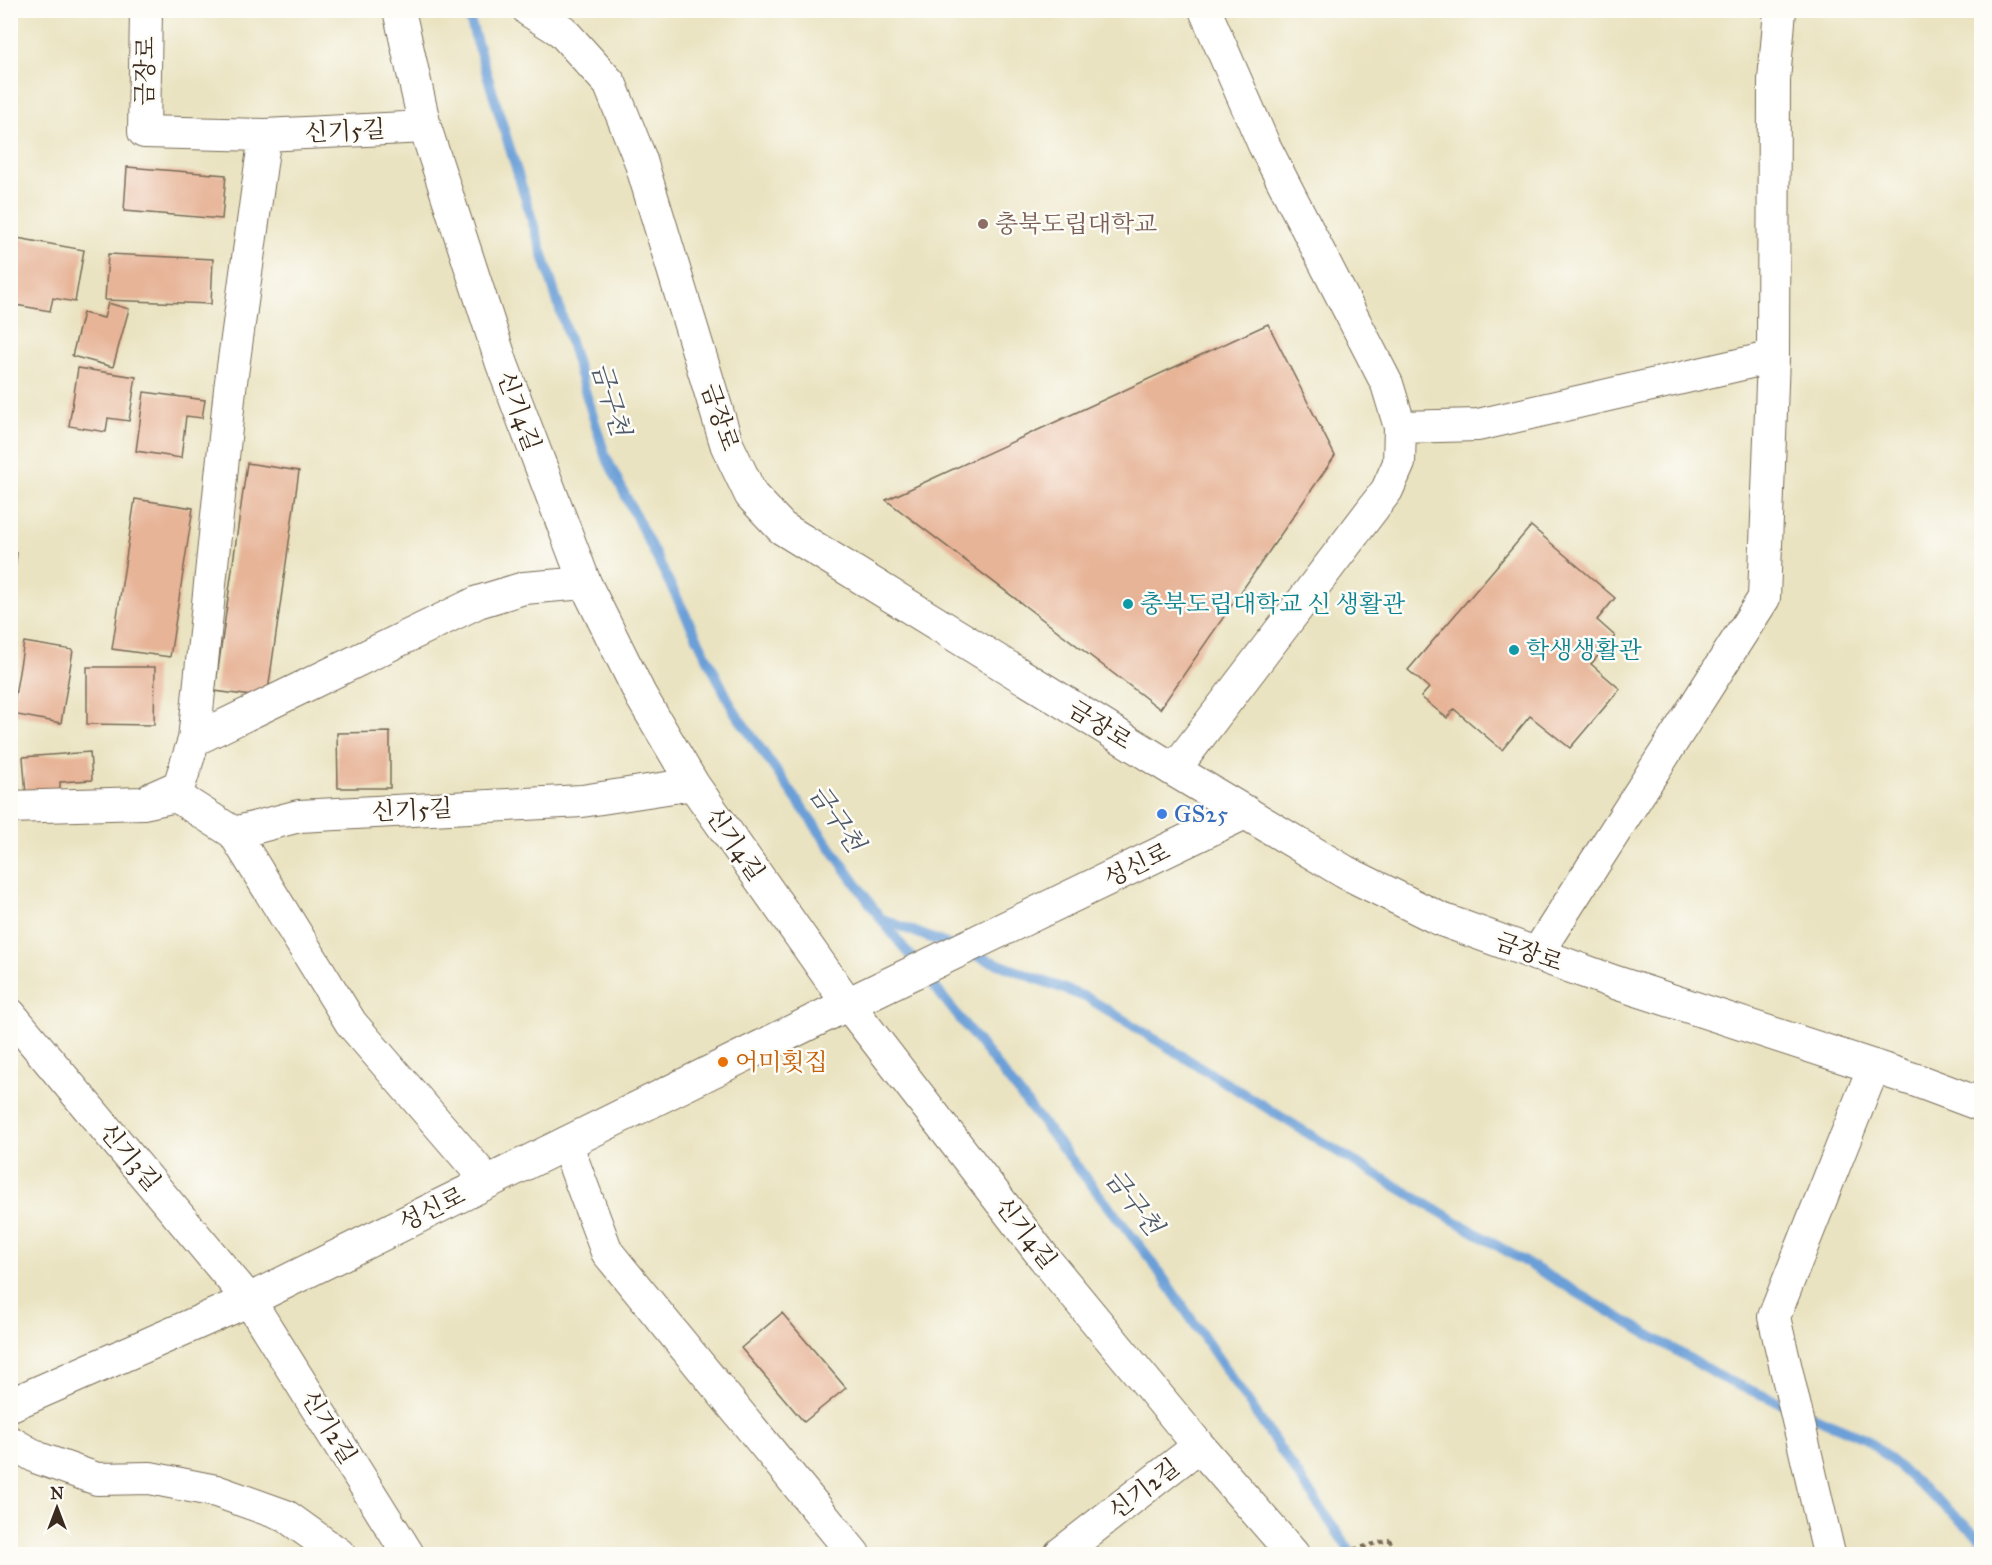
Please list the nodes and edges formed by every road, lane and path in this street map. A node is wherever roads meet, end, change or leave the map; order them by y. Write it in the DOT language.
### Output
graph roads {
  1 [pos="146,10"];
  2 [pos="399,10"];
  3 [pos="529,10"];
  4 [pos="1204,10"];
  5 [pos="1780,10"];
  6 [pos="425,126"];
  7 [pos="144,132"];
  8 [pos="265,135"];
  9 [pos="1773,357"];
  10 [pos="1400,427"];
  11 [pos="585,583"];
  12 [pos="194,740"];
  13 [pos="1174,770"];
  14 [pos="693,784"];
  15 [pos="143,803"];
  16 [pos="10,807"];
  17 [pos="1246,812"];
  18 [pos="234,832"];
  19 [pos="1536,955"];
  20 [pos="848,1004"];
  21 [pos="10,1014"];
  22 [pos="1874,1066"];
  23 [pos="1982,1105"];
  24 [pos="566,1143"];
  25 [pos="488,1182"];
  26 [pos="249,1300"];
  27 [pos="10,1405"];
  28 [pos="10,1442"];
  29 [pos="1199,1446"];
  30 [pos="323,1549"];
  31 [pos="408,1554"];
  32 [pos="854,1554"];
  33 [pos="1060,1554"];
  34 [pos="1293,1554"];
  35 [pos="1336,1554"];
  36 [pos="1400,1554"];
  37 [pos="1829,1554"];
  1 -- 7 [label="street, 금장로"];
  2 -- 6 [label="street, 신기4길"];
  3 -- 13 [label="main road, 금장로"];
  4 -- 10 [label="street"];
  5 -- 9 [label="street"];
  6 -- 8 [label="street, 신기5길"];
  6 -- 11 [label="street, 신기4길"];
  7 -- 8 [label="street, 신기5길"];
  8 -- 12 [label="street"];
  9 -- 10 [label="street"];
  9 -- 19 [label="street"];
  10 -- 13 [label="street"];
  11 -- 12 [label="street"];
  11 -- 14 [label="street, 신기4길"];
  12 -- 15 [label="street"];
  13 -- 17 [label="main road, 금장로"];
  14 -- 18 [label="street, 신기5길"];
  14 -- 20 [label="street, 신기4길"];
  15 -- 16 [label="street"];
  15 -- 18 [label="street"];
  17 -- 19 [label="main road, 금장로"];
  17 -- 20 [label="main road, 성신로"];
  18 -- 25 [label="street"];
  19 -- 22 [label="main road, 금장로"];
  20 -- 24 [label="main road, 성신로"];
  20 -- 29 [label="street, 신기4길"];
  21 -- 26 [label="street, 신기3길"];
  22 -- 23 [label="main road, 금장로"];
  22 -- 37 [label="street"];
  24 -- 25 [label="main road, 성신로"];
  24 -- 32 [label="street"];
  25 -- 26 [label="main road, 성신로"];
  26 -- 27 [label="main road, 성신로"];
  26 -- 31 [label="street, 신기2길"];
  28 -- 30 [label="street"];
  29 -- 33 [label="street, 신기2길"];
  29 -- 34 [label="street, 신기4길"];
  35 -- 36 [label="path"];
}
